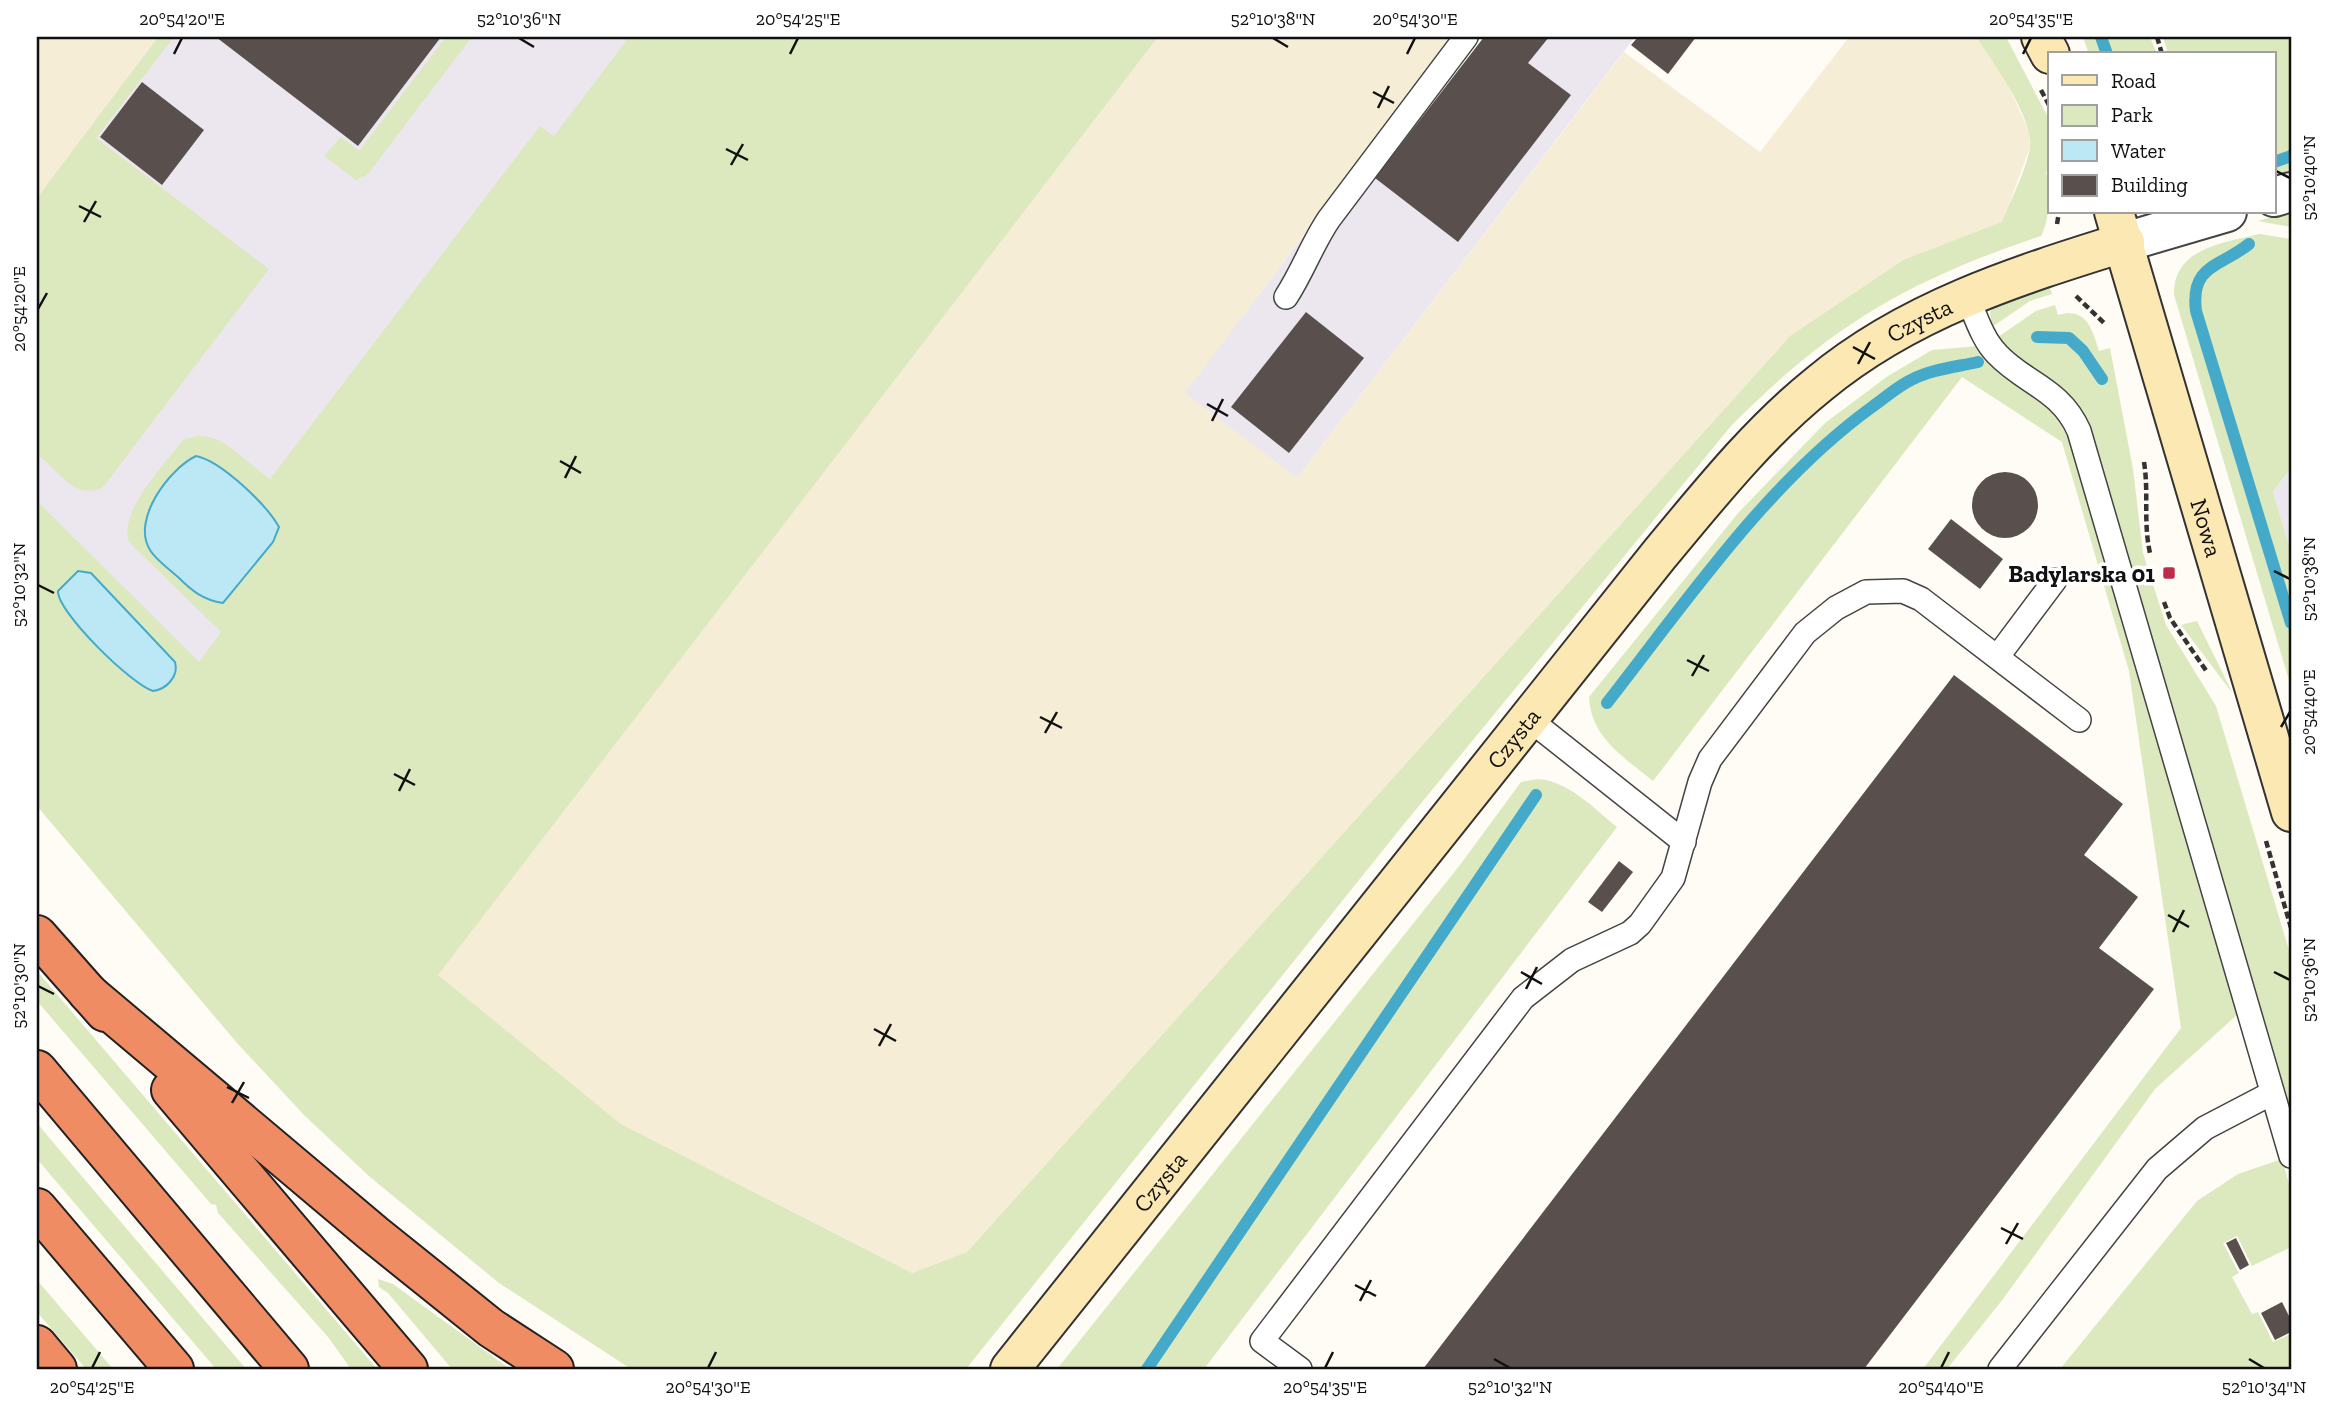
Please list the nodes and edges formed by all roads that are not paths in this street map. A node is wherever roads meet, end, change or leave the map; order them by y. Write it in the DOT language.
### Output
graph roads {
  1 [pos="1466,37"];
  2 [pos="2213,214"];
  3 [pos="2120,227"];
  4 [pos="1967,296"];
  5 [pos="1286,297"];
  6 [pos="2055,580"];
  7 [pos="1998,656"];
  8 [pos="1529,719"];
  9 [pos="2079,720"];
  10 [pos="2278,823"];
  11 [pos="1684,842"];
  12 [pos="37,934"];
  13 [pos="88,993"];
  14 [pos="37,1070"];
  15 [pos="2272,1093"];
  16 [pos="2291,1156"];
  17 [pos="37,1208"];
  18 [pos="37,1345"];
  19 [pos="57,1369"];
  20 [pos="174,1369"];
  21 [pos="289,1369"];
  22 [pos="408,1369"];
  23 [pos="554,1369"];
  24 [pos="1010,1369"];
  25 [pos="1300,1369"];
  26 [pos="2000,1369"];
  1 -- 5 [label="lane"];
  2 -- 3 [label="street"];
  3 -- 4 [label="street, Czysta"];
  3 -- 10 [label="street, Nowa"];
  4 -- 8 [label="street, Czysta"];
  4 -- 15 [label="lane"];
  6 -- 7 [label="lane"];
  7 -- 9 [label="lane"];
  7 -- 11 [label="lane"];
  8 -- 11 [label="lane"];
  8 -- 24 [label="street, Czysta"];
  11 -- 25 [label="lane"];
  12 -- 13 [label="highway"];
  13 -- 22 [label="highway"];
  13 -- 23 [label="highway"];
  14 -- 21 [label="highway"];
  15 -- 16 [label="lane"];
  15 -- 26 [label="lane"];
  17 -- 20 [label="highway"];
  18 -- 19 [label="highway"];
}
